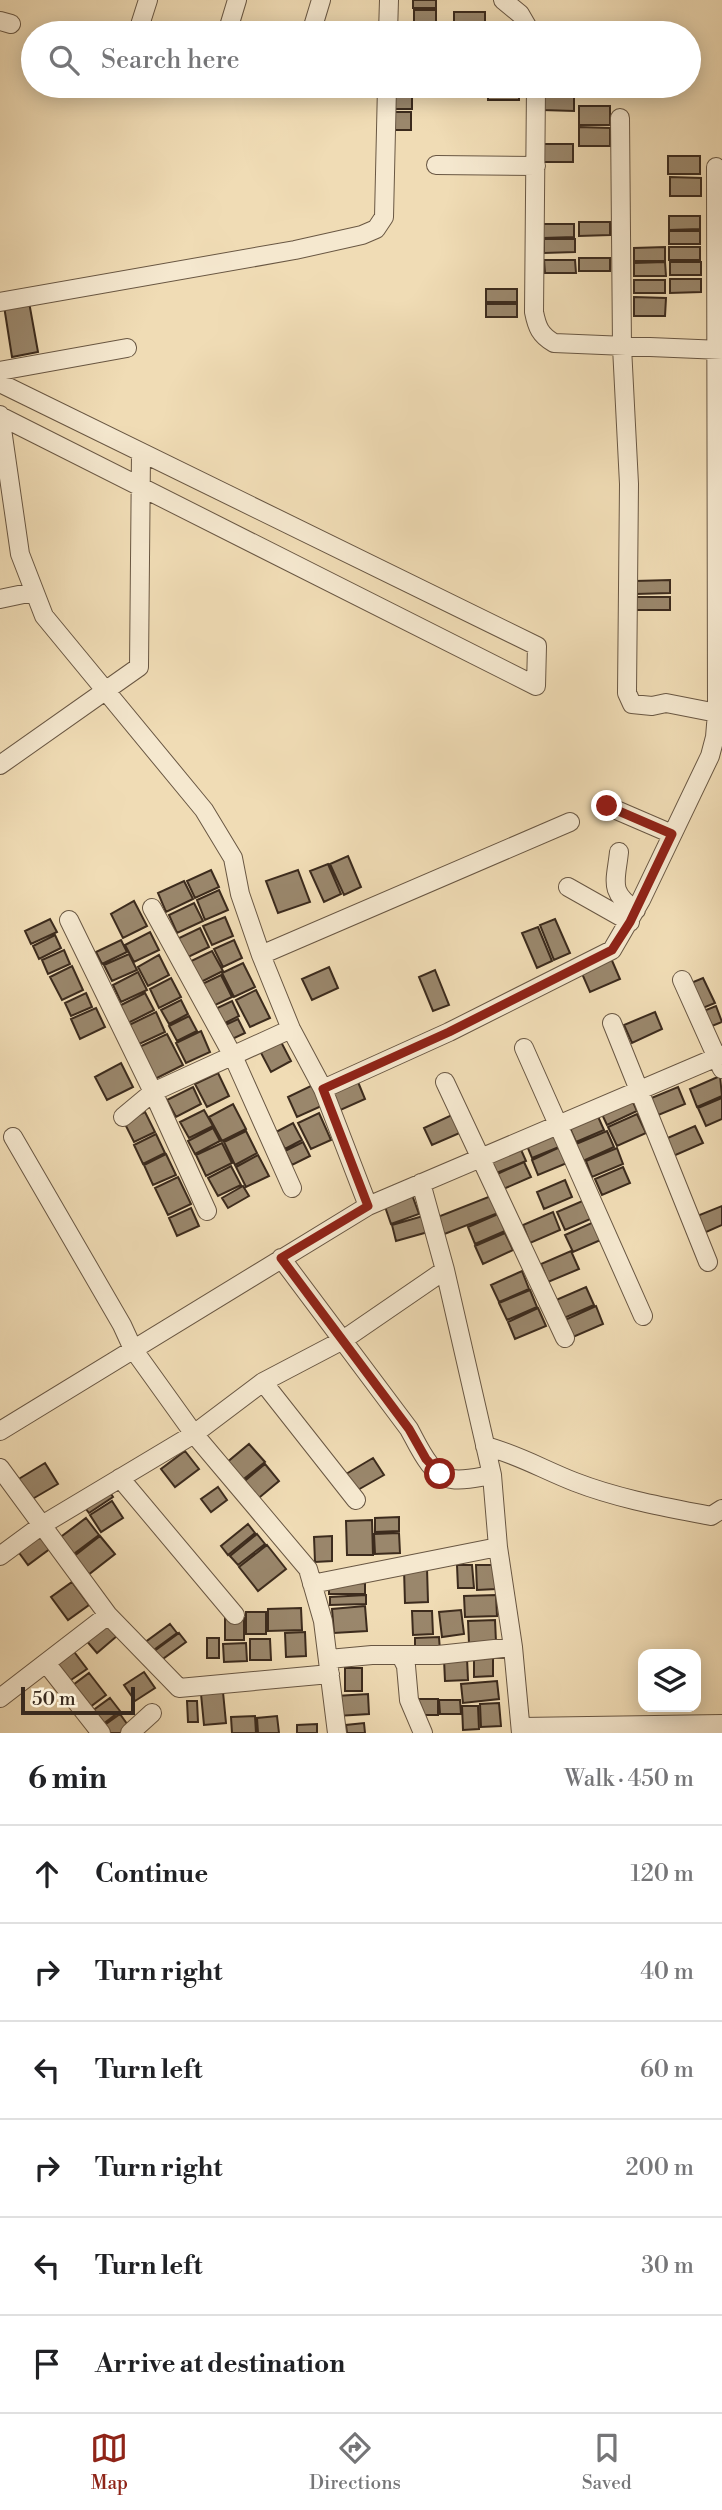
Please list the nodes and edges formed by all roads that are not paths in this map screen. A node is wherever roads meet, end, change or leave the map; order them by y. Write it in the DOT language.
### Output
graph roads {
  1 [pos="148,0"];
  2 [pos="237,0"];
  3 [pos="321,0"];
  4 [pos="389,0"];
  5 [pos="503,0"];
  6 [pos="141,21"];
  7 [pos="230,21"];
  8 [pos="315,21"];
  9 [pos="388,21"];
  10 [pos="524,21"];
  11 [pos="387,98"];
  12 [pos="536,98"];
  13 [pos="620,118"];
  14 [pos="436,165"];
  15 [pos="536,166"];
  16 [pos="716,167"];
  17 [pos="0,302"];
  18 [pos="622,347"];
  19 [pos="127,348"];
  20 [pos="719,350"];
  21 [pos="0,371"];
  22 [pos="0,383"];
  23 [pos="0,415"];
  24 [pos="141,453"];
  25 [pos="141,487"];
  26 [pos="33,593"];
  27 [pos="0,599"];
  28 [pos="106,692"];
  29 [pos="718,713"];
  30 [pos="716,756"];
  31 [pos="0,765"];
  32 [pos="607,806"];
  33 [pos="570,822"];
  34 [pos="672,834"];
  35 [pos="619,852"];
  36 [pos="568,887"];
  37 [pos="152,908"];
  38 [pos="633,916"];
  39 [pos="69,920"];
  40 [pos="261,955"];
  41 [pos="682,980"];
  42 [pos="612,1023"];
  43 [pos="291,1030"];
  44 [pos="524,1048"];
  45 [pos="233,1056"];
  46 [pos="721,1060"];
  47 [pos="445,1082"];
  48 [pos="323,1089"];
  49 [pos="639,1091"];
  50 [pos="153,1092"];
  51 [pos="123,1117"];
  52 [pos="557,1126"];
  53 [pos="13,1137"];
  54 [pos="481,1156"];
  55 [pos="421,1184"];
  56 [pos="292,1188"];
  57 [pos="368,1206"];
  58 [pos="207,1211"];
  59 [pos="281,1258"];
  60 [pos="708,1262"];
  61 [pos="445,1270"];
  62 [pos="643,1316"];
  63 [pos="565,1338"];
  64 [pos="343,1340"];
  65 [pos="133,1349"];
  66 [pos="262,1382"];
  67 [pos="0,1431"];
  68 [pos="194,1434"];
  69 [pos="485,1446"];
  70 [pos="0,1468"];
  71 [pos="492,1475"];
  72 [pos="120,1478"];
  73 [pos="356,1500"];
  74 [pos="722,1509"];
  75 [pos="42,1525"];
  76 [pos="498,1547"];
  77 [pos="0,1556"];
  78 [pos="312,1584"];
  79 [pos="108,1615"];
  80 [pos="235,1615"];
  81 [pos="513,1647"];
  82 [pos="401,1656"];
  83 [pos="46,1662"];
  84 [pos="329,1667"];
  85 [pos="0,1699"];
  86 [pos="152,1713"];
  87 [pos="722,1724"];
  88 [pos="521,1730"];
  89 [pos="101,1733"];
  90 [pos="130,1733"];
  91 [pos="337,1733"];
  92 [pos="422,1733"];
  1 -- 6 [label="street"];
  2 -- 7 [label="street"];
  3 -- 8 [label="street"];
  4 -- 9 [label="street"];
  5 -- 10 [label="street"];
  11 -- 17 [label="street"];
  12 -- 15 [label="street"];
  13 -- 18 [label="street"];
  14 -- 15 [label="street"];
  15 -- 18 [label="street"];
  16 -- 20 [label="street"];
  18 -- 20 [label="street"];
  18 -- 29 [label="street"];
  19 -- 21 [label="street"];
  20 -- 29 [label="street"];
  22 -- 24 [label="street"];
  23 -- 25 [label="street"];
  23 -- 26 [label="street"];
  24 -- 25 [label="street"];
  24 -- 25 [label="street"];
  25 -- 28 [label="street"];
  26 -- 27 [label="street"];
  26 -- 28 [label="street"];
  28 -- 31 [label="street"];
  28 -- 40 [label="street"];
  29 -- 30 [label="street"];
  30 -- 34 [label="street"];
  32 -- 34 [label="street"];
  33 -- 40 [label="street"];
  34 -- 38 [label="street"];
  35 -- 38 [label="street"];
  36 -- 38 [label="street"];
  37 -- 45 [label="street"];
  38 -- 48 [label="street"];
  39 -- 50 [label="street"];
  40 -- 43 [label="street"];
  41 -- 46 [label="street"];
  42 -- 49 [label="street"];
  43 -- 45 [label="street"];
  43 -- 48 [label="street"];
  44 -- 52 [label="street"];
  45 -- 50 [label="street"];
  45 -- 56 [label="street"];
  46 -- 49 [label="street"];
  47 -- 54 [label="street"];
  48 -- 57 [label="street"];
  49 -- 52 [label="street"];
  49 -- 60 [label="street"];
  50 -- 51 [label="street"];
  50 -- 58 [label="street"];
  52 -- 54 [label="street"];
  52 -- 62 [label="street"];
  53 -- 65 [label="street"];
  54 -- 55 [label="street"];
  54 -- 63 [label="street"];
  55 -- 57 [label="street"];
  55 -- 61 [label="street"];
  57 -- 59 [label="street"];
  59 -- 64 [label="street"];
  59 -- 65 [label="street"];
  61 -- 64 [label="street"];
  61 -- 69 [label="street"];
  64 -- 66 [label="street"];
  64 -- 71 [label="street"];
  65 -- 67 [label="street"];
  65 -- 68 [label="street"];
  66 -- 68 [label="street"];
  66 -- 73 [label="street"];
  68 -- 72 [label="street"];
  68 -- 78 [label="street"];
  69 -- 71 [label="street"];
  69 -- 74 [label="street"];
  70 -- 75 [label="street"];
  71 -- 76 [label="street"];
  72 -- 75 [label="street"];
  72 -- 80 [label="street"];
  75 -- 77 [label="street"];
  75 -- 79 [label="street"];
  76 -- 78 [label="street"];
  76 -- 81 [label="street"];
  78 -- 84 [label="street"];
  79 -- 83 [label="street"];
  79 -- 84 [label="street"];
  81 -- 82 [label="street"];
  81 -- 88 [label="street"];
  82 -- 84 [label="street"];
  82 -- 92 [label="street"];
  83 -- 85 [label="street"];
  83 -- 89 [label="street"];
  84 -- 91 [label="street"];
  86 -- 90 [label="street"];
  87 -- 88 [label="street"];
}
